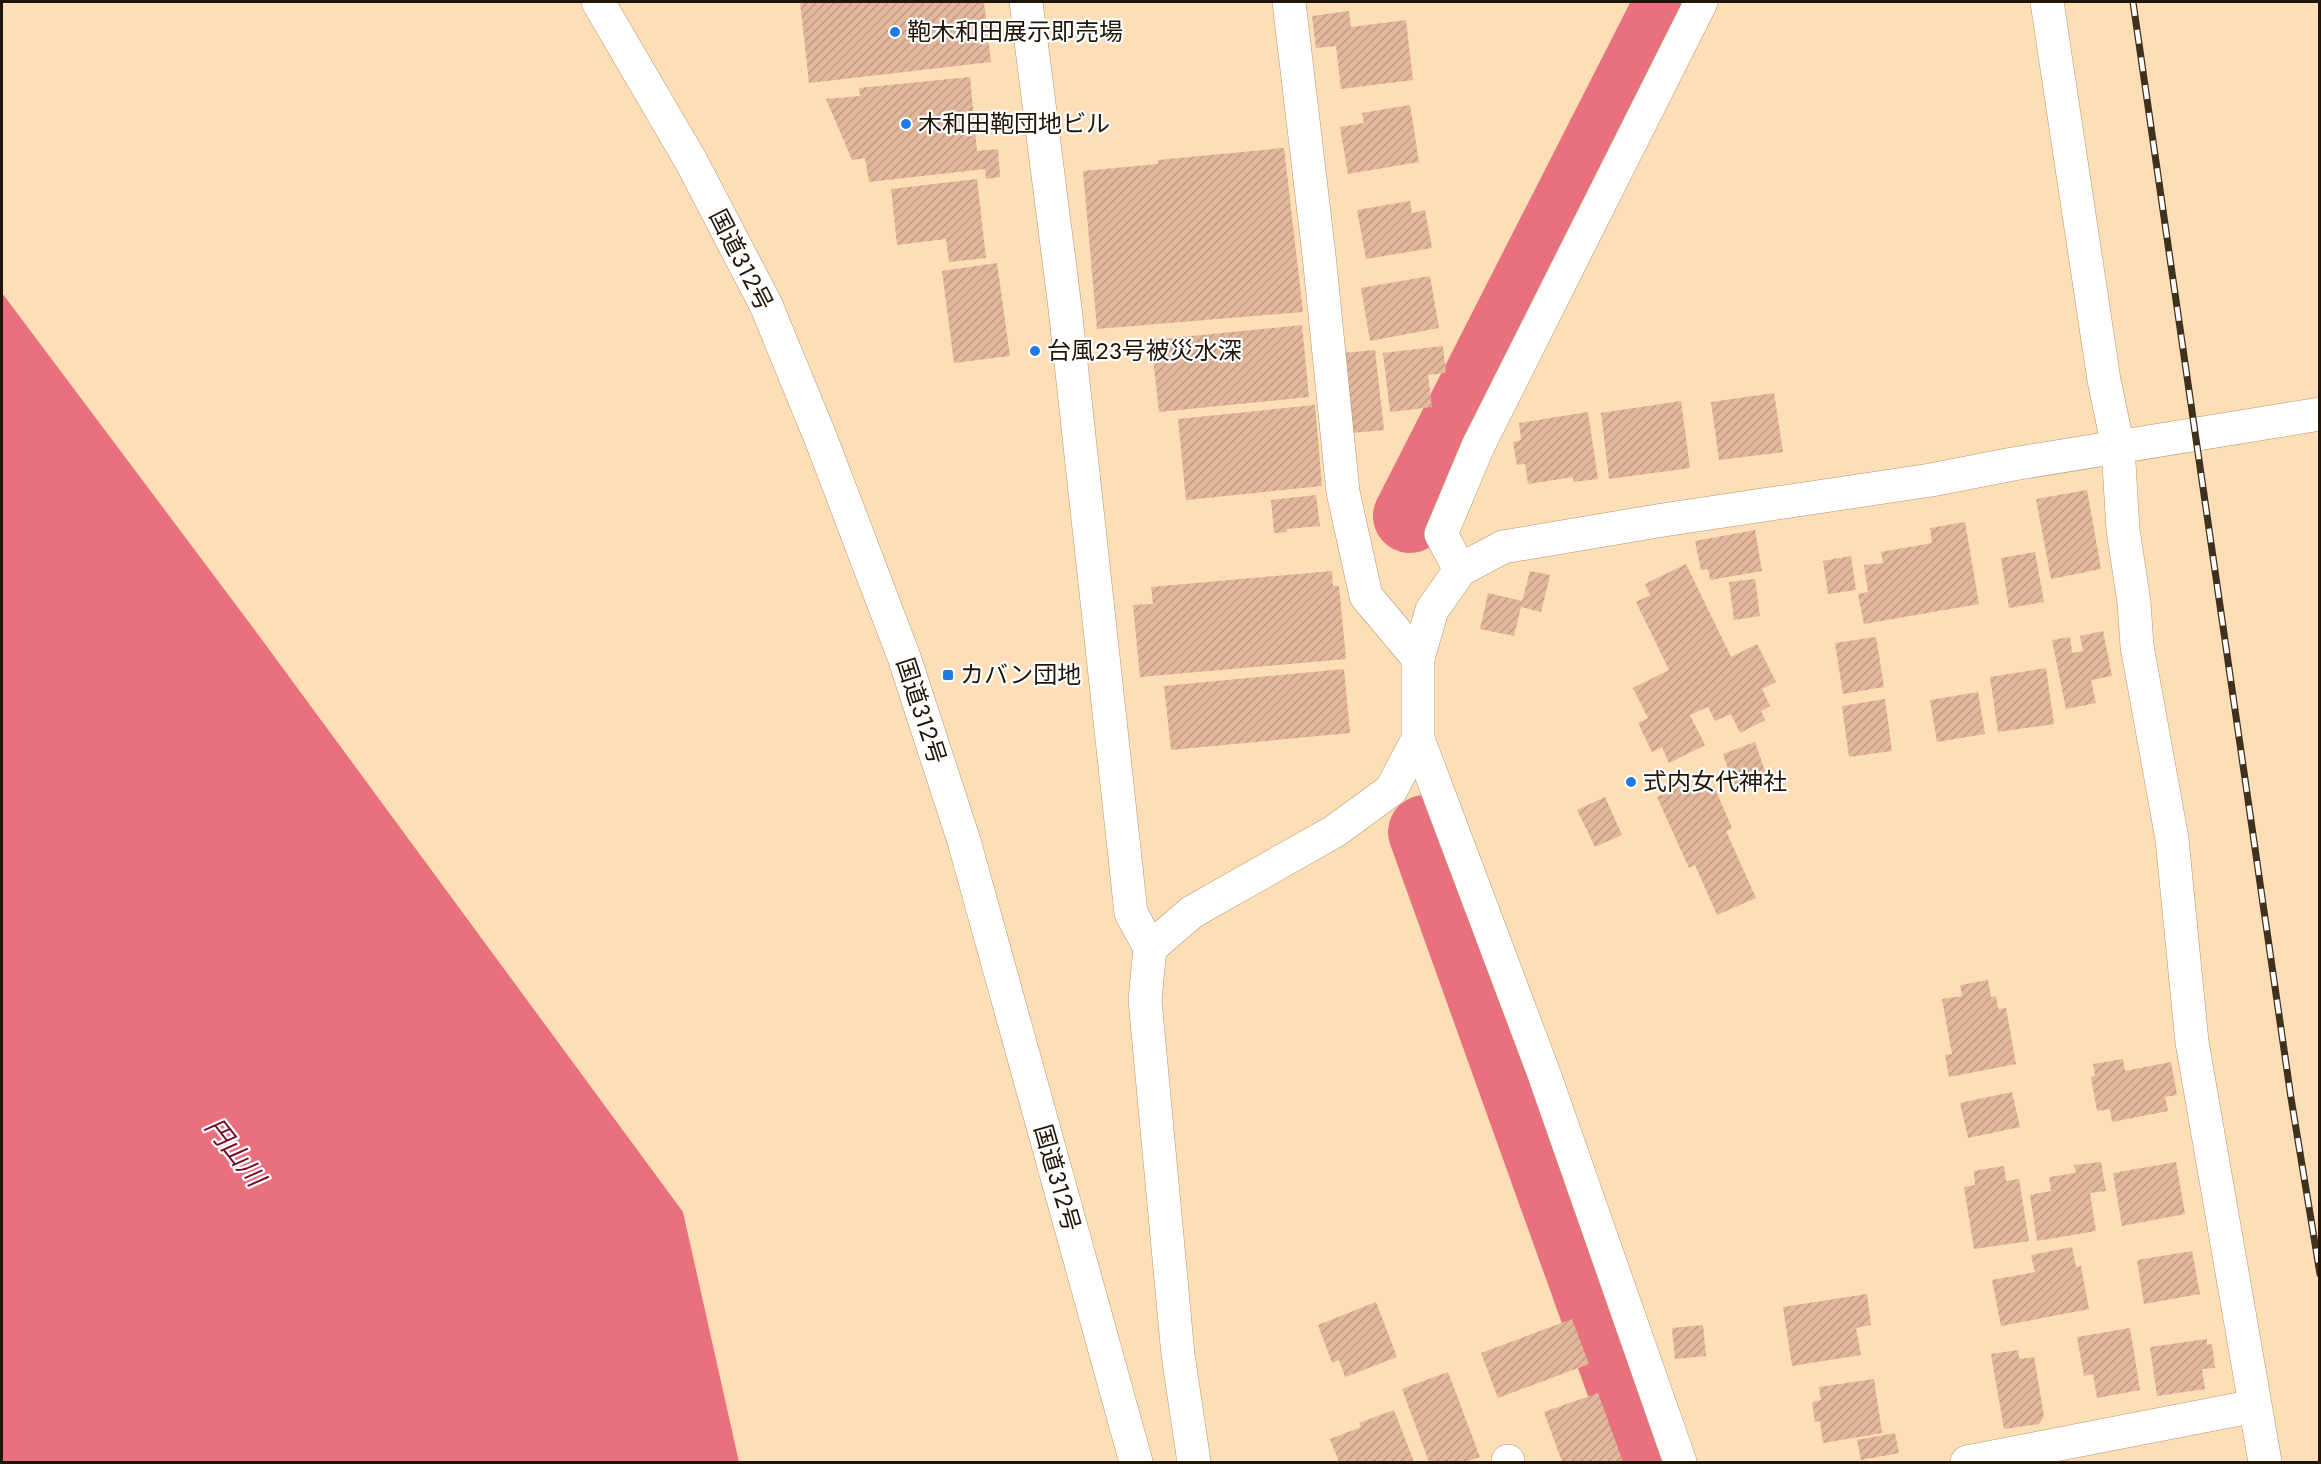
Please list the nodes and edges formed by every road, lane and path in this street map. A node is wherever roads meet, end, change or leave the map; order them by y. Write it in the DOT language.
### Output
graph roads {
  1 [pos="598,2"];
  2 [pos="1026,2"];
  3 [pos="1289,2"];
  4 [pos="1701,2"];
  5 [pos="2047,2"];
  6 [pos="2319,414"];
  7 [pos="2118,447"];
  8 [pos="1460,570"];
  9 [pos="1418,658"];
  10 [pos="1418,739"];
  11 [pos="1149,948"];
  12 [pos="2256,1406"];
  13 [pos="1136,1462"];
  14 [pos="1194,1462"];
  15 [pos="1680,1462"];
  16 [pos="1967,1462"];
  17 [pos="2265,1462"];
  1 -- 13 [label="main road, 国道312号"];
  2 -- 11 [label="main road"];
  3 -- 9 [label="main road"];
  4 -- 8 [label="main road"];
  5 -- 7 [label="main road"];
  6 -- 7 [label="main road"];
  7 -- 8 [label="main road"];
  7 -- 12 [label="main road"];
  8 -- 9 [label="main road"];
  9 -- 10 [label="main road"];
  10 -- 11 [label="main road"];
  10 -- 15 [label="main road"];
  11 -- 14 [label="main road"];
  12 -- 16 [label="main road"];
  12 -- 17 [label="main road"];
}
